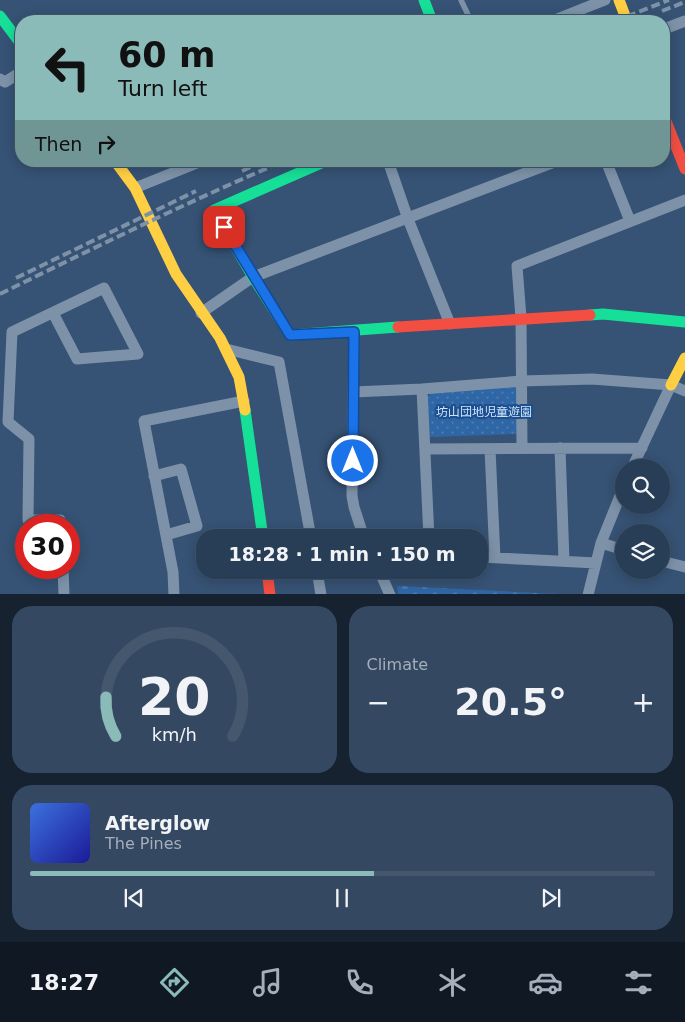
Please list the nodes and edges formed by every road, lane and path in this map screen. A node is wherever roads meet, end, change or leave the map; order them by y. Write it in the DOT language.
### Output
graph roads {
  1 [pos="424,0"];
  2 [pos="461,0"];
  3 [pos="605,0"];
  4 [pos="619,0"];
  5 [pos="430,15"];
  6 [pos="468,15"];
  7 [pos="567,15"];
  8 [pos="625,15"];
  9 [pos="0,16"];
  10 [pos="685,21"];
  11 [pos="670,27"];
  12 [pos="15,36"];
  13 [pos="15,76"];
  14 [pos="0,79"];
  15 [pos="670,131"];
  16 [pos="119,167"];
  17 [pos="187,167"];
  18 [pos="312,167"];
  19 [pos="390,167"];
  20 [pos="542,167"];
  21 [pos="608,167"];
  22 [pos="685,169"];
  23 [pos="135,188"];
  24 [pos="685,200"];
  25 [pos="408,219"];
  26 [pos="630,222"];
  27 [pos="253,277"];
  28 [pos="53,312"];
  29 [pos="201,313"];
  30 [pos="521,318"];
  31 [pos="685,322"];
  32 [pos="450,324"];
  33 [pos="354,332"];
  34 [pos="226,349"];
  35 [pos="685,358"];
  36 [pos="522,381"];
  37 [pos="671,385"];
  38 [pos="422,389"];
  39 [pos="685,391"];
  40 [pos="353,392"];
  41 [pos="244,402"];
  42 [pos="490,448"];
  43 [pos="522,448"];
  44 [pos="560,448"];
  45 [pos="642,448"];
  46 [pos="425,449"];
  47 [pos="636,459"];
  48 [pos="154,476"];
  49 [pos="615,503"];
  50 [pos="28,514"];
  51 [pos="262,529"];
  52 [pos="309,529"];
  53 [pos="361,529"];
  54 [pos="429,529"];
  55 [pos="166,535"];
  56 [pos="601,543"];
  57 [pos="615,547"];
  58 [pos="488,558"];
  59 [pos="495,558"];
  60 [pos="564,561"];
  61 [pos="596,563"];
  62 [pos="670,563"];
  63 [pos="685,567"];
  64 [pos="63,579"];
  65 [pos="268,579"];
  66 [pos="318,579"];
  67 [pos="384,579"];
  68 [pos="64,594"];
  69 [pos="174,594"];
  70 [pos="270,594"];
  71 [pos="321,594"];
  72 [pos="390,594"];
  73 [pos="588,594"];
  1 -- 5 [label="street"];
  2 -- 6 [label="lane"];
  3 -- 7 [label="street"];
  4 -- 8 [label="street"];
  9 -- 12 [label="street"];
  10 -- 11 [label="street"];
  13 -- 14 [label="street"];
  15 -- 22 [label="street"];
  16 -- 23 [label="street"];
  17 -- 23 [label="street"];
  18 -- 27 [label="street"];
  19 -- 25 [label="street"];
  20 -- 25 [label="street"];
  21 -- 26 [label="street"];
  23 -- 29 [label="street"];
  24 -- 26 [label="street"];
  25 -- 27 [label="street"];
  25 -- 32 [label="street"];
  26 -- 30 [label="street"];
  27 -- 29 [label="street"];
  27 -- 33 [label="street"];
  28 -- 28 [label="street"];
  28 -- 50 [label="street"];
  29 -- 34 [label="street"];
  30 -- 31 [label="street"];
  30 -- 32 [label="street"];
  30 -- 36 [label="street"];
  32 -- 33 [label="street"];
  33 -- 40 [label="street"];
  34 -- 41 [label="street"];
  34 -- 52 [label="street"];
  35 -- 37 [label="street"];
  36 -- 37 [label="street"];
  36 -- 38 [label="street"];
  36 -- 43 [label="street"];
  37 -- 39 [label="street"];
  37 -- 45 [label="street"];
  38 -- 40 [label="street"];
  38 -- 46 [label="street"];
  40 -- 53 [label="street"];
  41 -- 48 [label="street"];
  41 -- 51 [label="street"];
  42 -- 43 [label="street"];
  42 -- 46 [label="street"];
  42 -- 59 [label="street"];
  43 -- 44 [label="street"];
  44 -- 45 [label="street"];
  44 -- 60 [label="street"];
  45 -- 47 [label="street"];
  46 -- 54 [label="street"];
  48 -- 55 [label="street"];
  48 -- 55 [label="street"];
  49 -- 56 [label="street"];
  55 -- 69 [label="street"];
  56 -- 57 [label="street"];
  56 -- 61 [label="street"];
  58 -- 59 [label="street"];
  59 -- 60 [label="street"];
  60 -- 61 [label="street"];
  61 -- 73 [label="street"];
  62 -- 63 [label="street"];
  64 -- 68 [label="street"];
  65 -- 70 [label="street"];
  66 -- 71 [label="street"];
  67 -- 72 [label="street"];
}
